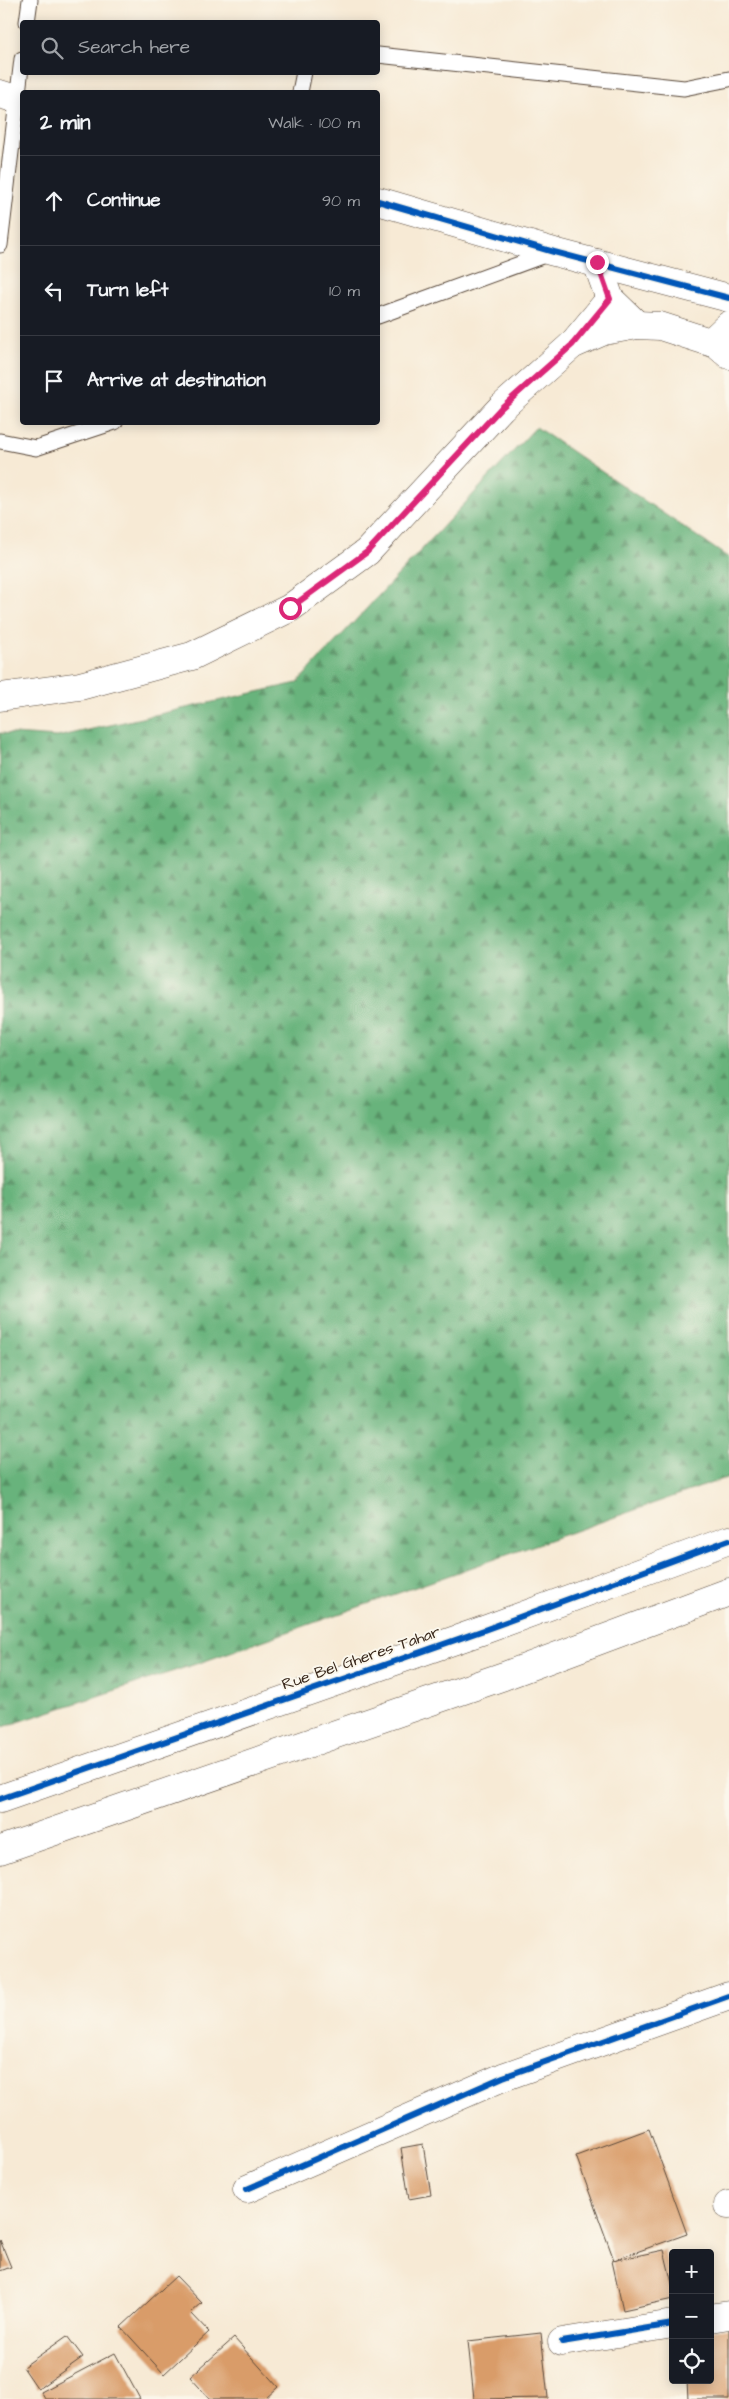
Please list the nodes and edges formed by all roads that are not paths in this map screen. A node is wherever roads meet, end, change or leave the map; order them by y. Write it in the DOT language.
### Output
graph roads {
  1 [pos="30,0"];
  2 [pos="27,20"];
  3 [pos="380,55"];
  4 [pos="20,68"];
  5 [pos="303,75"];
  6 [pos="729,79"];
  7 [pos="300,90"];
  8 [pos="13,98"];
  9 [pos="380,202"];
  10 [pos="0,245"];
  11 [pos="554,252"];
  12 [pos="597,262"];
  13 [pos="729,298"];
  14 [pos="610,299"];
  15 [pos="380,315"];
  16 [pos="637,325"];
  17 [pos="723,341"];
  18 [pos="572,345"];
  19 [pos="106,425"];
  20 [pos="0,441"];
  21 [pos="0,696"];
  22 [pos="729,1540"];
  23 [pos="729,1592"];
  24 [pos="0,1799"];
  25 [pos="0,1850"];
  26 [pos="729,1996"];
  27 [pos="247,2189"];
  28 [pos="729,2314"];
  29 [pos="714,2317"];
  30 [pos="669,2325"];
  31 [pos="562,2342"];
  1 -- 2 [label="lane"];
  3 -- 6 [label="lane"];
  4 -- 8 [label="lane"];
  5 -- 7 [label="lane"];
  8 -- 10 [label="lane"];
  9 -- 11 [label="street"];
  11 -- 12 [label="street"];
  11 -- 15 [label="lane"];
  12 -- 13 [label="street"];
  12 -- 14 [label="street"];
  14 -- 16 [label="street"];
  14 -- 18 [label="street"];
  16 -- 17 [label="street"];
  16 -- 18 [label="street"];
  18 -- 21 [label="street"];
  19 -- 20 [label="lane"];
  22 -- 24 [label="street, Rue Bel Gheres Tahar"];
  23 -- 25 [label="street"];
  26 -- 27 [label="street"];
  28 -- 29 [label="street"];
  30 -- 31 [label="street"];
}
